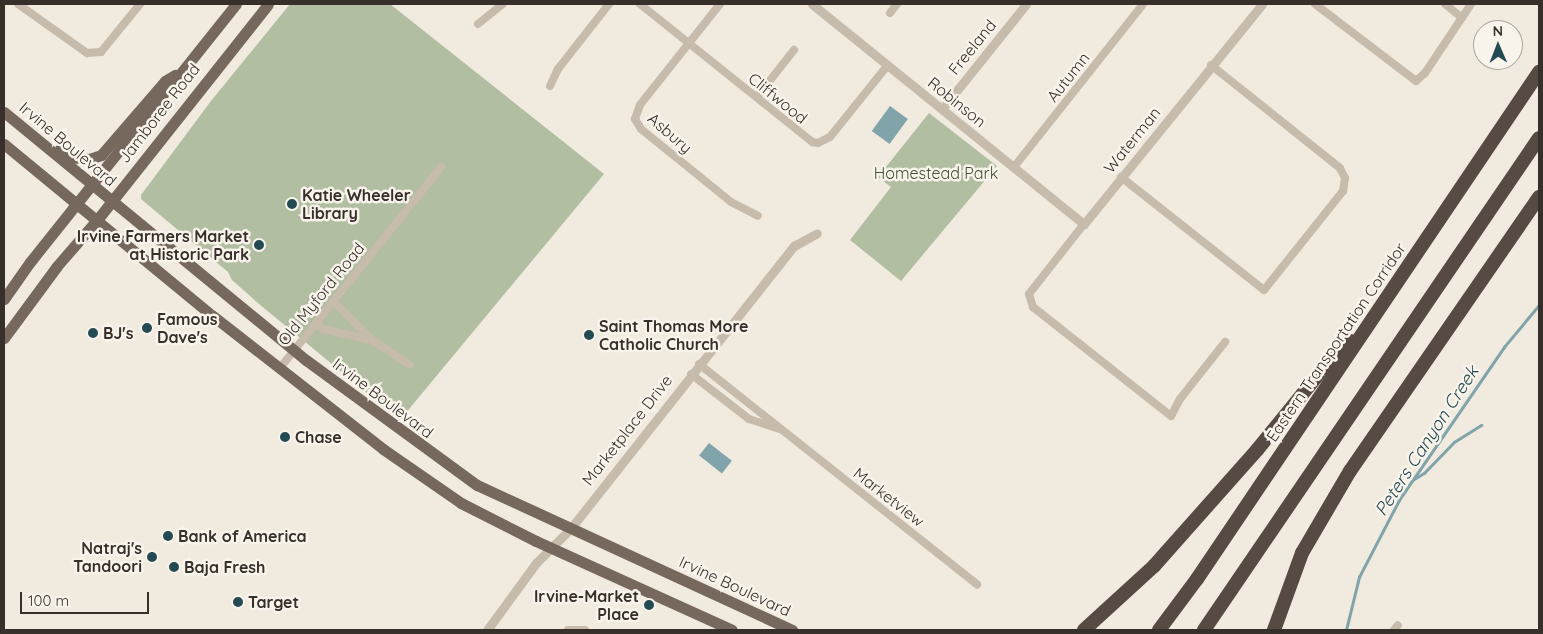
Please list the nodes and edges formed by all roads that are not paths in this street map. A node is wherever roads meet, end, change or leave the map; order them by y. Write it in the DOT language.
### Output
graph roads {
  1 [pos="18,4"];
  2 [pos="32,4"];
  3 [pos="140,4"];
  4 [pos="234,4"];
  5 [pos="268,4"];
  6 [pos="503,4"];
  7 [pos="609,4"];
  8 [pos="640,4"];
  9 [pos="720,4"];
  10 [pos="812,4"];
  11 [pos="897,4"];
  12 [pos="1026,4"];
  13 [pos="1143,4"];
  14 [pos="1262,4"];
  15 [pos="1315,4"];
  16 [pos="1445,4"];
  17 [pos="1471,4"];
  18 [pos="27,11"];
  19 [pos="890,13"];
  20 [pos="1462,18"];
  21 [pos="478,24"];
  22 [pos="688,44"];
  23 [pos="794,50"];
  24 [pos="1211,65"];
  25 [pos="887,66"];
  26 [pos="185,69"];
  27 [pos="1539,72"];
  28 [pos="550,86"];
  29 [pos="757,97"];
  30 [pos="942,109"];
  31 [pos="4,111"];
  32 [pos="1539,138"];
  33 [pos="4,144"];
  34 [pos="441,167"];
  35 [pos="1014,167"];
  36 [pos="1121,177"];
  37 [pos="92,185"];
  38 [pos="1539,197"];
  39 [pos="111,201"];
  40 [pos="76,204"];
  41 [pos="758,216"];
  42 [pos="97,220"];
  43 [pos="1084,224"];
  44 [pos="817,233"];
  45 [pos="4,299"];
  46 [pos="334,302"];
  47 [pos="316,324"];
  48 [pos="1369,325"];
  49 [pos="4,338"];
  50 [pos="372,340"];
  51 [pos="1225,342"];
  52 [pos="294,351"];
  53 [pos="699,364"];
  54 [pos="410,365"];
  55 [pos="280,368"];
  56 [pos="691,374"];
  57 [pos="784,430"];
  58 [pos="571,528"];
  59 [pos="551,548"];
  60 [pos="977,584"];
  61 [pos="487,630"];
  62 [pos="568,630"];
  63 [pos="584,630"];
  64 [pos="732,630"];
  65 [pos="792,630"];
  66 [pos="1084,630"];
  67 [pos="1159,630"];
  68 [pos="1204,630"];
  69 [pos="1274,630"];
  1 -- 18 [label="street"];
  2 -- 18 [label="street"];
  3 -- 18 [label="street"];
  4 -- 26 [label="main road, Jamboree Road"];
  5 -- 39 [label="main road, Jamboree Road"];
  6 -- 21 [label="street"];
  7 -- 28 [label="street"];
  8 -- 22 [label="street, Cliffwood"];
  9 -- 22 [label="street, Asbury"];
  10 -- 25 [label="street, Robinson"];
  11 -- 19 [label="street"];
  12 -- 30 [label="street, Freeland"];
  13 -- 35 [label="street, Autumn"];
  14 -- 24 [label="street, Waterman"];
  15 -- 20 [label="street"];
  16 -- 20 [label="street"];
  17 -- 20 [label="street"];
  22 -- 29 [label="street, Cliffwood"];
  22 -- 41 [label="street, Asbury"];
  23 -- 29 [label="street"];
  24 -- 36 [label="street, Waterman"];
  24 -- 36 [label="street"];
  25 -- 29 [label="street, Cliffwood"];
  25 -- 30 [label="street, Robinson"];
  26 -- 31 [label="main road"];
  26 -- 37 [label="main road, Jamboree Road"];
  27 -- 48 [label="highway, Eastern Transportation Corridor"];
  30 -- 35 [label="street, Robinson"];
  31 -- 37 [label="main road, Irvine Boulevard"];
  32 -- 68 [label="highway"];
  33 -- 40 [label="main road"];
  34 -- 46 [label="street, Old Myford Road"];
  35 -- 43 [label="street, Robinson"];
  36 -- 43 [label="street, Waterman"];
  37 -- 39 [label="main road, Irvine Boulevard"];
  37 -- 40 [label="main road, Jamboree Road"];
  38 -- 69 [label="highway"];
  39 -- 42 [label="main road, Jamboree Road"];
  39 -- 52 [label="main road, Irvine Boulevard"];
  40 -- 42 [label="main road"];
  40 -- 45 [label="main road, Jamboree Road"];
  42 -- 49 [label="main road, Jamboree Road"];
  42 -- 55 [label="main road"];
  43 -- 51 [label="street, Waterman"];
  44 -- 53 [label="street, Marketplace Drive"];
  46 -- 47 [label="street, Old Myford Road"];
  46 -- 50 [label="street"];
  47 -- 50 [label="street"];
  47 -- 52 [label="street, Old Myford Road"];
  48 -- 66 [label="highway"];
  48 -- 67 [label="highway, Eastern Transportation Corridor"];
  50 -- 54 [label="street"];
  52 -- 55 [label="street, Old Myford Road"];
  52 -- 58 [label="main road, Irvine Boulevard"];
  53 -- 56 [label="street, Marketplace Drive"];
  53 -- 57 [label="street, Marketview"];
  55 -- 59 [label="main road"];
  56 -- 57 [label="street, Marketview"];
  56 -- 58 [label="street, Marketplace Drive"];
  57 -- 60 [label="street, Marketview"];
  58 -- 59 [label="street, Marketplace Drive"];
  58 -- 65 [label="main road, Irvine Boulevard"];
  59 -- 61 [label="street, Marketplace Drive"];
  59 -- 64 [label="main road"];
  62 -- 63 [label="street"];
}
